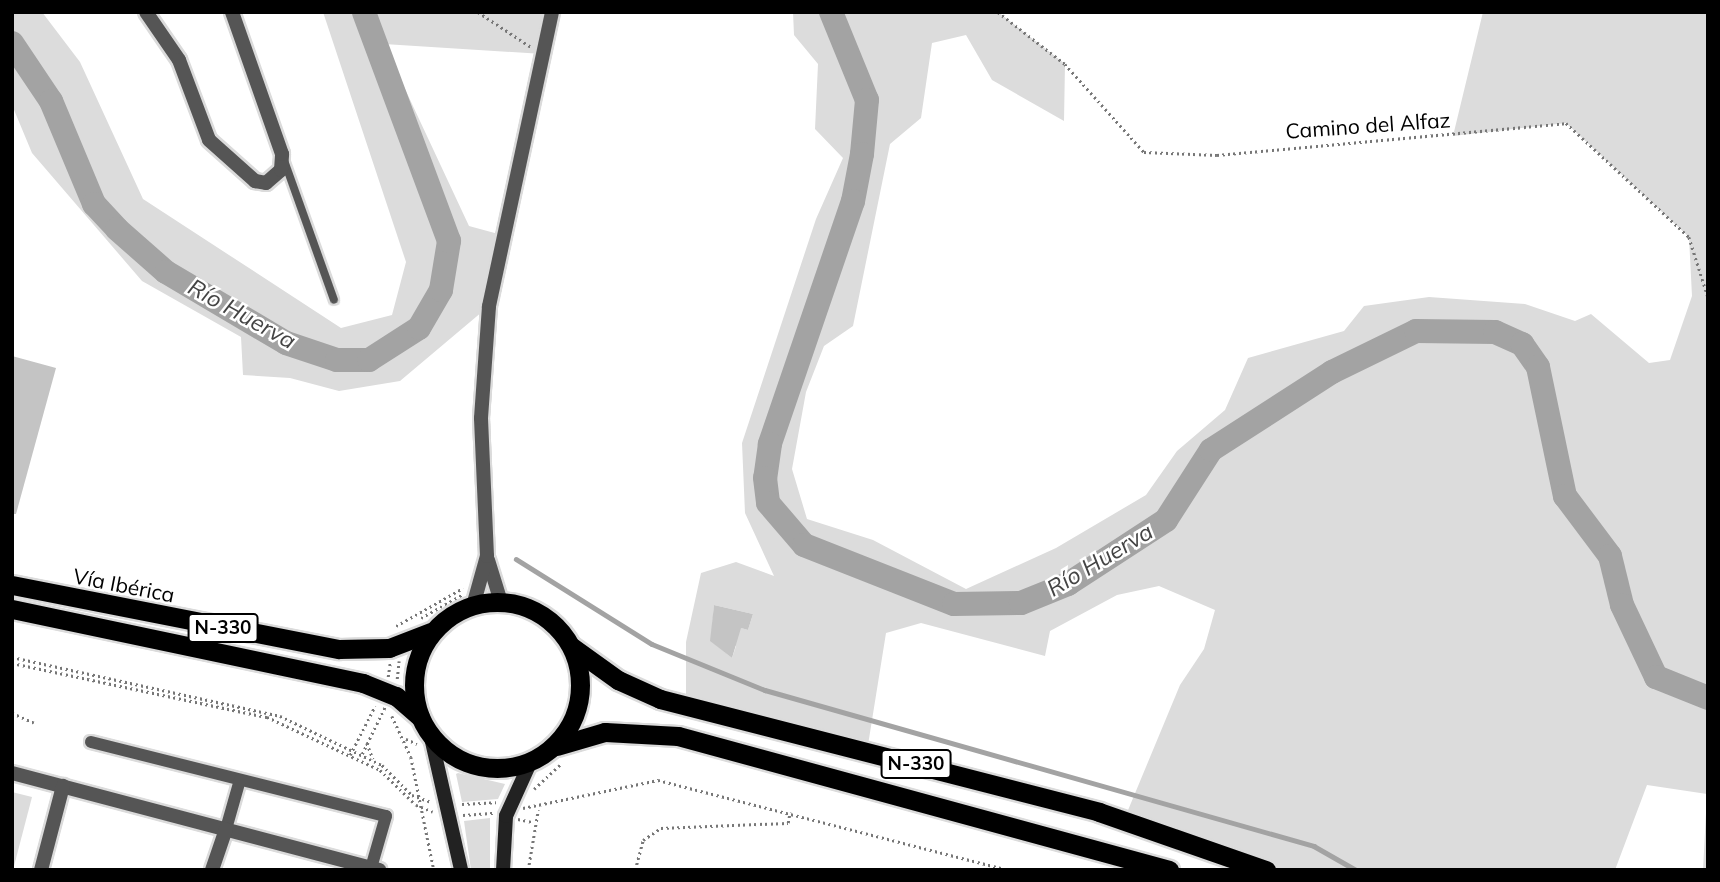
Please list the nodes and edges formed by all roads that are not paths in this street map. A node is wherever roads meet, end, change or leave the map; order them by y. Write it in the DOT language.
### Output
graph roads {
  1 [pos="146,12"];
  2 [pos="232,12"];
  3 [pos="552,12"];
  4 [pos="282,154"];
  5 [pos="334,300"];
  6 [pos="487,556"];
  7 [pos="12,585"];
  8 [pos="501,602"];
  9 [pos="473,606"];
  10 [pos="12,609"];
  11 [pos="432,631"];
  12 [pos="572,647"];
  13 [pos="426,726"];
  14 [pos="91,742"];
  15 [pos="565,751"];
  16 [pos="530,763"];
  17 [pos="12,773"];
  18 [pos="240,780"];
  19 [pos="63,786"];
  20 [pos="226,829"];
  21 [pos="375,869"];
  22 [pos="41,870"];
  23 [pos="212,870"];
  24 [pos="461,870"];
  25 [pos="503,870"];
  26 [pos="1170,870"];
  27 [pos="1266,870"];
  1 -- 4 [label="street"];
  2 -- 4 [label="street"];
  3 -- 6 [label="street"];
  4 -- 5 [label="lane"];
  6 -- 8 [label="street"];
  6 -- 9 [label="street"];
  7 -- 11 [label="highway, Vía Ibérica / N-330"];
  8 -- 9 [label="highway, N-330"];
  8 -- 12 [label="highway, N-330"];
  9 -- 11 [label="highway, N-330"];
  10 -- 13 [label="highway, N-330"];
  11 -- 13 [label="highway"];
  12 -- 15 [label="highway"];
  12 -- 27 [label="highway, N-330"];
  13 -- 16 [label="highway, N-330"];
  13 -- 24 [label="main road"];
  14 -- 18 [label="street"];
  15 -- 16 [label="highway, N-330"];
  15 -- 26 [label="highway, N-330"];
  16 -- 25 [label="main road"];
  17 -- 19 [label="street"];
  18 -- 20 [label="street"];
  18 -- 21 [label="street"];
  19 -- 20 [label="street"];
  19 -- 22 [label="street"];
  20 -- 21 [label="street"];
  20 -- 23 [label="street"];
}
